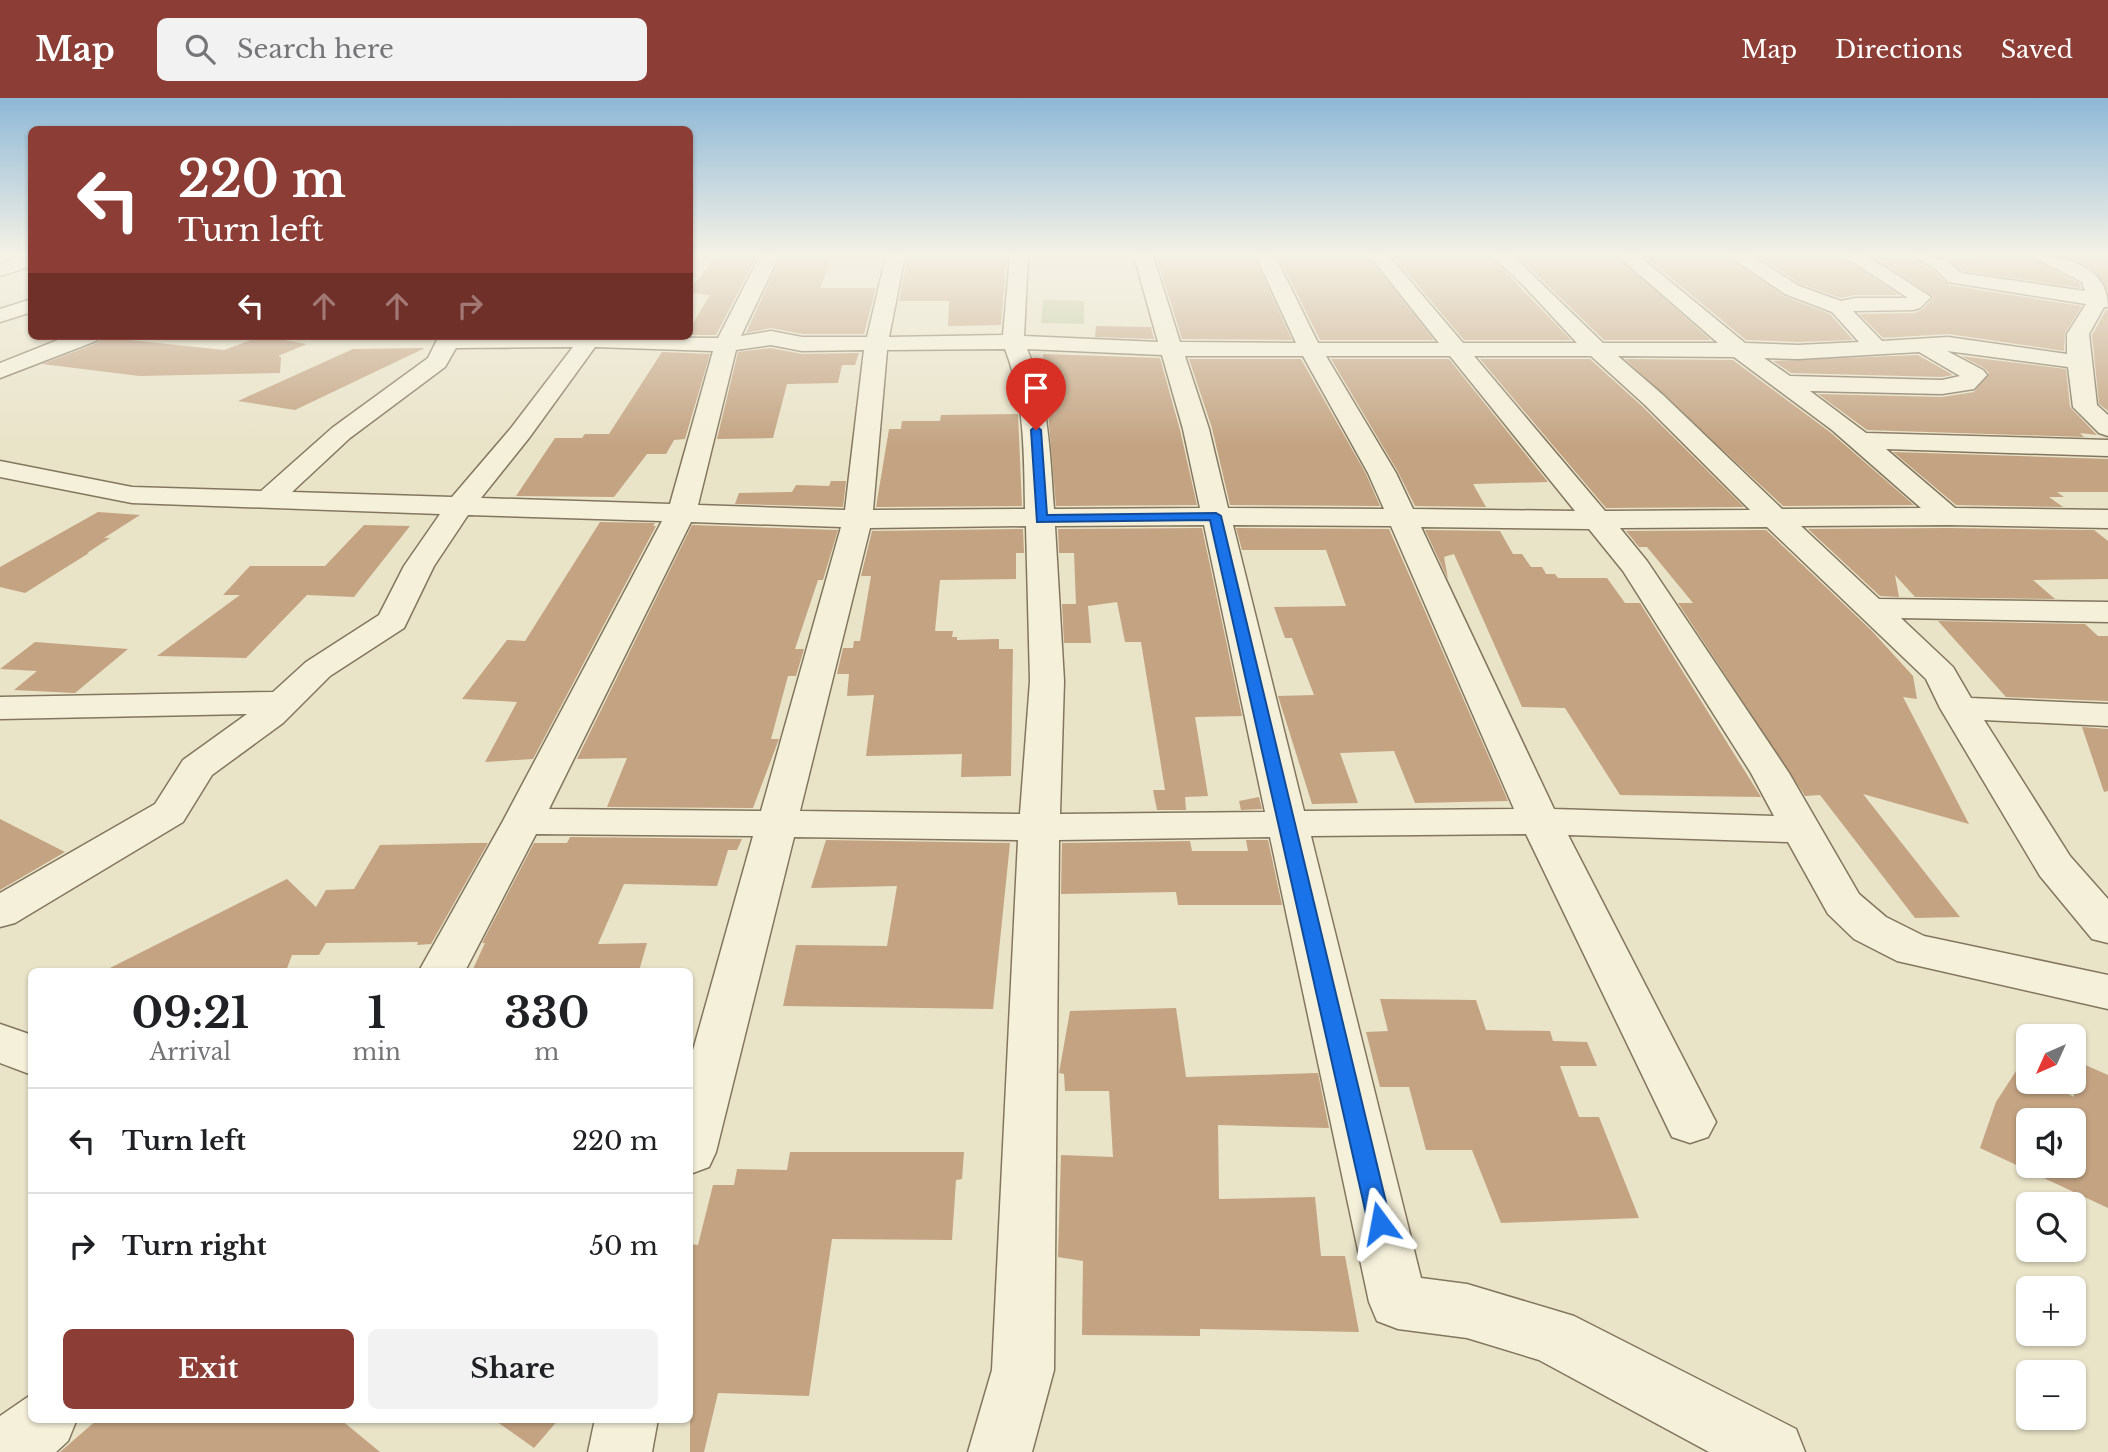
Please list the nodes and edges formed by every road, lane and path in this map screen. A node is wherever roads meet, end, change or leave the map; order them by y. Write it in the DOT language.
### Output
graph roads {
  1 [pos="739,319"];
  2 [pos="882,319"];
  3 [pos="1015,319"];
  4 [pos="1161,319"];
  5 [pos="1296,319"];
  6 [pos="1431,319"];
  7 [pos="1568,319"];
  8 [pos="1701,319"];
  9 [pos="1849,319"];
  10 [pos="2089,319"];
  11 [pos="78,340"];
  12 [pos="449,340"];
  13 [pos="590,340"];
  14 [pos="630,340"];
  15 [pos="1013,342"];
  16 [pos="876,344"];
  17 [pos="726,345"];
  18 [pos="1922,347"];
  19 [pos="1170,349"];
  20 [pos="1456,349"];
  21 [pos="1877,349"];
  22 [pos="1311,350"];
  23 [pos="1598,351"];
  24 [pos="1739,351"];
  25 [pos="2079,362"];
  26 [pos="0,370"];
  27 [pos="1784,383"];
  28 [pos="2108,428"];
  29 [pos="1862,442"];
  30 [pos="2108,448"];
  31 [pos="0,469"];
  32 [pos="267,500"];
  33 [pos="460,506"];
  34 [pos="682,511"];
  35 [pos="1216,516"];
  36 [pos="1948,516"];
  37 [pos="1774,517"];
  38 [pos="1404,518"];
  39 [pos="858,519"];
  40 [pos="1041,519"];
  41 [pos="2108,519"];
  42 [pos="1600,520"];
  43 [pos="1868,608"];
  44 [pos="2108,612"];
  45 [pos="281,703"];
  46 [pos="0,708"];
  47 [pos="1958,708"];
  48 [pos="2108,715"];
  49 [pos="523,821"];
  50 [pos="1542,821"];
  51 [pos="777,825"];
  52 [pos="1287,825"];
  53 [pos="1039,827"];
  54 [pos="1801,830"];
  55 [pos="0,912"];
  56 [pos="2108,928"];
  57 [pos="444,968"];
  58 [pos="2108,992"];
  59 [pos="0,1042"];
  60 [pos="28,1054"];
  61 [pos="1690,1122"];
  62 [pos="693,1141"];
  63 [pos="41,1423"];
  64 [pos="626,1423"];
  65 [pos="7,1452"];
  66 [pos="620,1452"];
  67 [pos="1000,1452"];
  68 [pos="1773,1452"];
  1 -- 17 [label="street"];
  2 -- 16 [label="street"];
  3 -- 15 [label="street"];
  4 -- 19 [label="street"];
  5 -- 22 [label="street"];
  6 -- 20 [label="street"];
  7 -- 23 [label="street"];
  8 -- 24 [label="street"];
  9 -- 21 [label="street"];
  10 -- 25 [label="street"];
  11 -- 26 [label="street"];
  12 -- 32 [label="street"];
  13 -- 33 [label="street"];
  14 -- 17 [label="street"];
  15 -- 16 [label="street"];
  15 -- 19 [label="street"];
  15 -- 40 [label="street"];
  16 -- 17 [label="street"];
  16 -- 39 [label="street"];
  17 -- 34 [label="street"];
  18 -- 21 [label="street"];
  18 -- 25 [label="street"];
  18 -- 27 [label="street"];
  19 -- 22 [label="street"];
  19 -- 35 [label="street"];
  20 -- 22 [label="street"];
  20 -- 23 [label="street"];
  20 -- 42 [label="street"];
  21 -- 24 [label="street"];
  22 -- 38 [label="street"];
  23 -- 24 [label="street"];
  23 -- 37 [label="street"];
  24 -- 27 [label="street"];
  25 -- 28 [label="street"];
  27 -- 29 [label="street"];
  29 -- 30 [label="street"];
  29 -- 36 [label="street"];
  31 -- 32 [label="street"];
  32 -- 33 [label="street"];
  33 -- 34 [label="street"];
  33 -- 45 [label="street"];
  34 -- 39 [label="street"];
  34 -- 49 [label="street"];
  35 -- 38 [label="street"];
  35 -- 40 [label="street"];
  35 -- 52 [label="street"];
  36 -- 37 [label="street"];
  36 -- 41 [label="street"];
  37 -- 42 [label="street"];
  37 -- 43 [label="street"];
  38 -- 42 [label="street"];
  38 -- 50 [label="street"];
  39 -- 40 [label="street"];
  39 -- 51 [label="street"];
  40 -- 53 [label="street"];
  42 -- 54 [label="street"];
  43 -- 44 [label="street"];
  43 -- 47 [label="street"];
  45 -- 46 [label="street"];
  45 -- 55 [label="street"];
  47 -- 48 [label="street"];
  47 -- 56 [label="street"];
  49 -- 51 [label="street"];
  49 -- 57 [label="street"];
  50 -- 52 [label="street"];
  50 -- 54 [label="street"];
  50 -- 61 [label="street"];
  51 -- 53 [label="street"];
  51 -- 62 [label="street"];
  52 -- 53 [label="street"];
  52 -- 68 [label="street"];
  53 -- 67 [label="street"];
  54 -- 58 [label="street"];
  59 -- 60 [label="street"];
  63 -- 65 [label="street"];
  64 -- 66 [label="street"];
}
